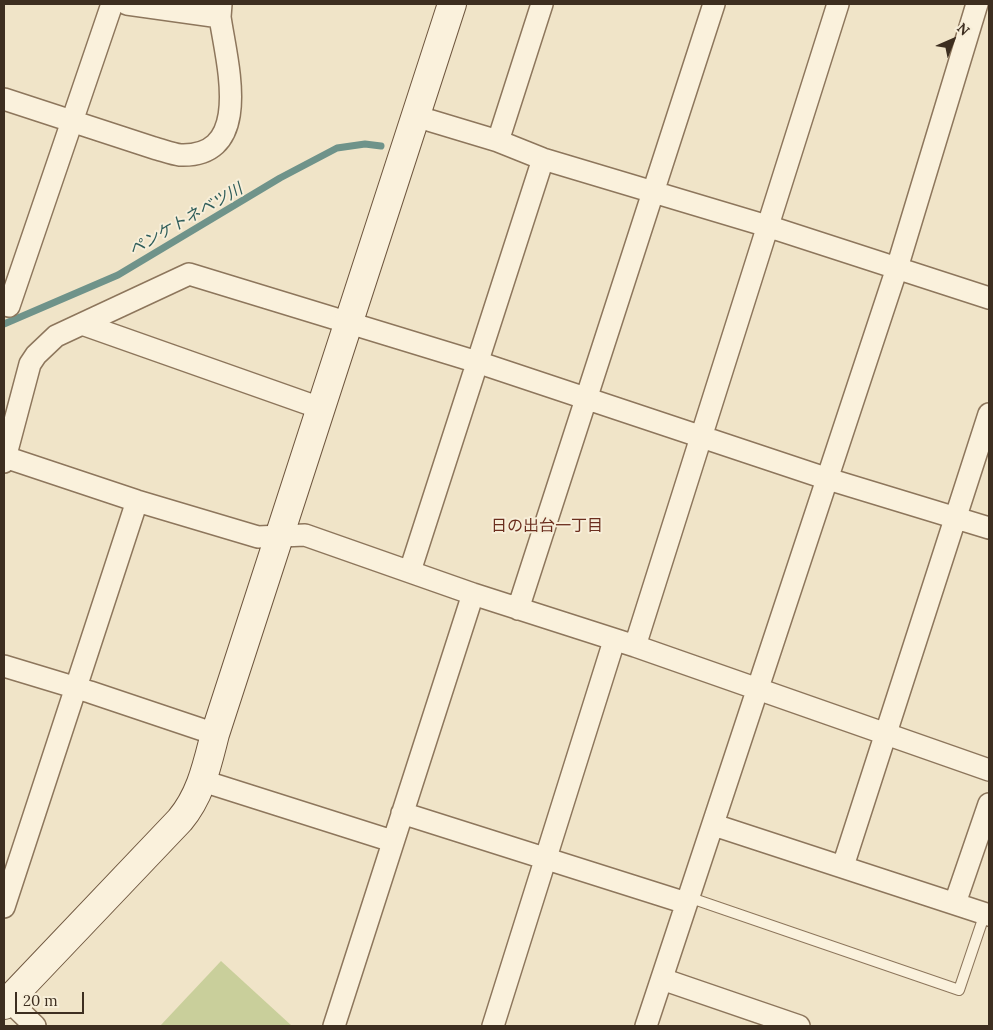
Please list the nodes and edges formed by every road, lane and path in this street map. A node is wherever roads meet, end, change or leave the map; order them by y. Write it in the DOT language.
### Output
graph roads {
  1 [pos="112,4"];
  2 [pos="128,4"];
  3 [pos="452,4"];
  4 [pos="542,4"];
  5 [pos="714,4"];
  6 [pos="838,4"];
  7 [pos="977,4"];
  8 [pos="220,10"];
  9 [pos="4,99"];
  10 [pos="415,116"];
  11 [pos="72,121"];
  12 [pos="498,141"];
  13 [pos="543,159"];
  14 [pos="653,192"];
  15 [pos="768,226"];
  16 [pos="897,268"];
  17 [pos="989,298"];
  18 [pos="4,304"];
  19 [pos="348,323"];
  20 [pos="82,324"];
  21 [pos="477,362"];
  22 [pos="586,398"];
  23 [pos="320,408"];
  24 [pos="989,414"];
  25 [pos="699,438"];
  26 [pos="5,459"];
  27 [pos="828,479"];
  28 [pos="137,501"];
  29 [pos="955,517"];
  30 [pos="989,528"];
  31 [pos="279,535"];
  32 [pos="410,572"];
  33 [pos="473,594"];
  34 [pos="518,609"];
  35 [pos="614,641"];
  36 [pos="635,646"];
  37 [pos="4,666"];
  38 [pos="77,688"];
  39 [pos="757,689"];
  40 [pos="216,734"];
  41 [pos="886,735"];
  42 [pos="989,770"];
  43 [pos="202,781"];
  44 [pos="989,804"];
  45 [pos="402,813"];
  46 [pos="714,825"];
  47 [pos="392,842"];
  48 [pos="546,858"];
  49 [pos="843,866"];
  50 [pos="687,900"];
  51 [pos="956,903"];
  52 [pos="4,907"];
  53 [pos="987,914"];
  54 [pos="662,978"];
  55 [pos="5,1000"];
  56 [pos="35,1026"];
  57 [pos="334,1026"];
  58 [pos="492,1026"];
  59 [pos="646,1026"];
  60 [pos="799,1026"];
  1 -- 11 [label="street"];
  2 -- 8 [label="street"];
  3 -- 10 [label="street"];
  4 -- 12 [label="street"];
  5 -- 14 [label="street"];
  6 -- 15 [label="street"];
  7 -- 16 [label="street"];
  8 -- 11 [label="street"];
  9 -- 11 [label="street"];
  10 -- 12 [label="street"];
  10 -- 19 [label="street"];
  11 -- 18 [label="street"];
  12 -- 13 [label="street"];
  13 -- 14 [label="street"];
  13 -- 21 [label="street"];
  14 -- 15 [label="street"];
  14 -- 22 [label="street"];
  15 -- 16 [label="street"];
  15 -- 25 [label="street"];
  16 -- 17 [label="street"];
  16 -- 27 [label="street"];
  19 -- 20 [label="street"];
  19 -- 21 [label="street"];
  19 -- 23 [label="street"];
  20 -- 23 [label="street"];
  20 -- 26 [label="street"];
  21 -- 22 [label="street"];
  21 -- 32 [label="street"];
  22 -- 25 [label="street"];
  22 -- 34 [label="street"];
  23 -- 31 [label="street"];
  24 -- 29 [label="street"];
  25 -- 27 [label="street"];
  25 -- 36 [label="street"];
  26 -- 28 [label="street"];
  27 -- 29 [label="street"];
  27 -- 39 [label="street"];
  28 -- 31 [label="street"];
  28 -- 38 [label="street"];
  29 -- 30 [label="street"];
  29 -- 41 [label="street"];
  31 -- 32 [label="street"];
  31 -- 40 [label="street"];
  32 -- 33 [label="street"];
  33 -- 34 [label="street"];
  33 -- 45 [label="street"];
  34 -- 35 [label="street"];
  35 -- 36 [label="street"];
  35 -- 48 [label="street"];
  36 -- 39 [label="street"];
  37 -- 38 [label="street"];
  38 -- 40 [label="street"];
  38 -- 52 [label="street"];
  39 -- 41 [label="street"];
  39 -- 46 [label="street"];
  40 -- 43 [label="street"];
  41 -- 42 [label="street"];
  41 -- 49 [label="street"];
  43 -- 47 [label="street"];
  43 -- 55 [label="street"];
  44 -- 51 [label="street"];
  45 -- 47 [label="street"];
  45 -- 48 [label="street"];
  46 -- 49 [label="street"];
  46 -- 50 [label="street"];
  47 -- 57 [label="street"];
  48 -- 50 [label="street"];
  48 -- 58 [label="street"];
  49 -- 51 [label="street"];
  50 -- 53 [label="lane"];
  50 -- 54 [label="street"];
  51 -- 53 [label="street"];
  54 -- 59 [label="street"];
  54 -- 60 [label="street"];
  55 -- 56 [label="street"];
}
